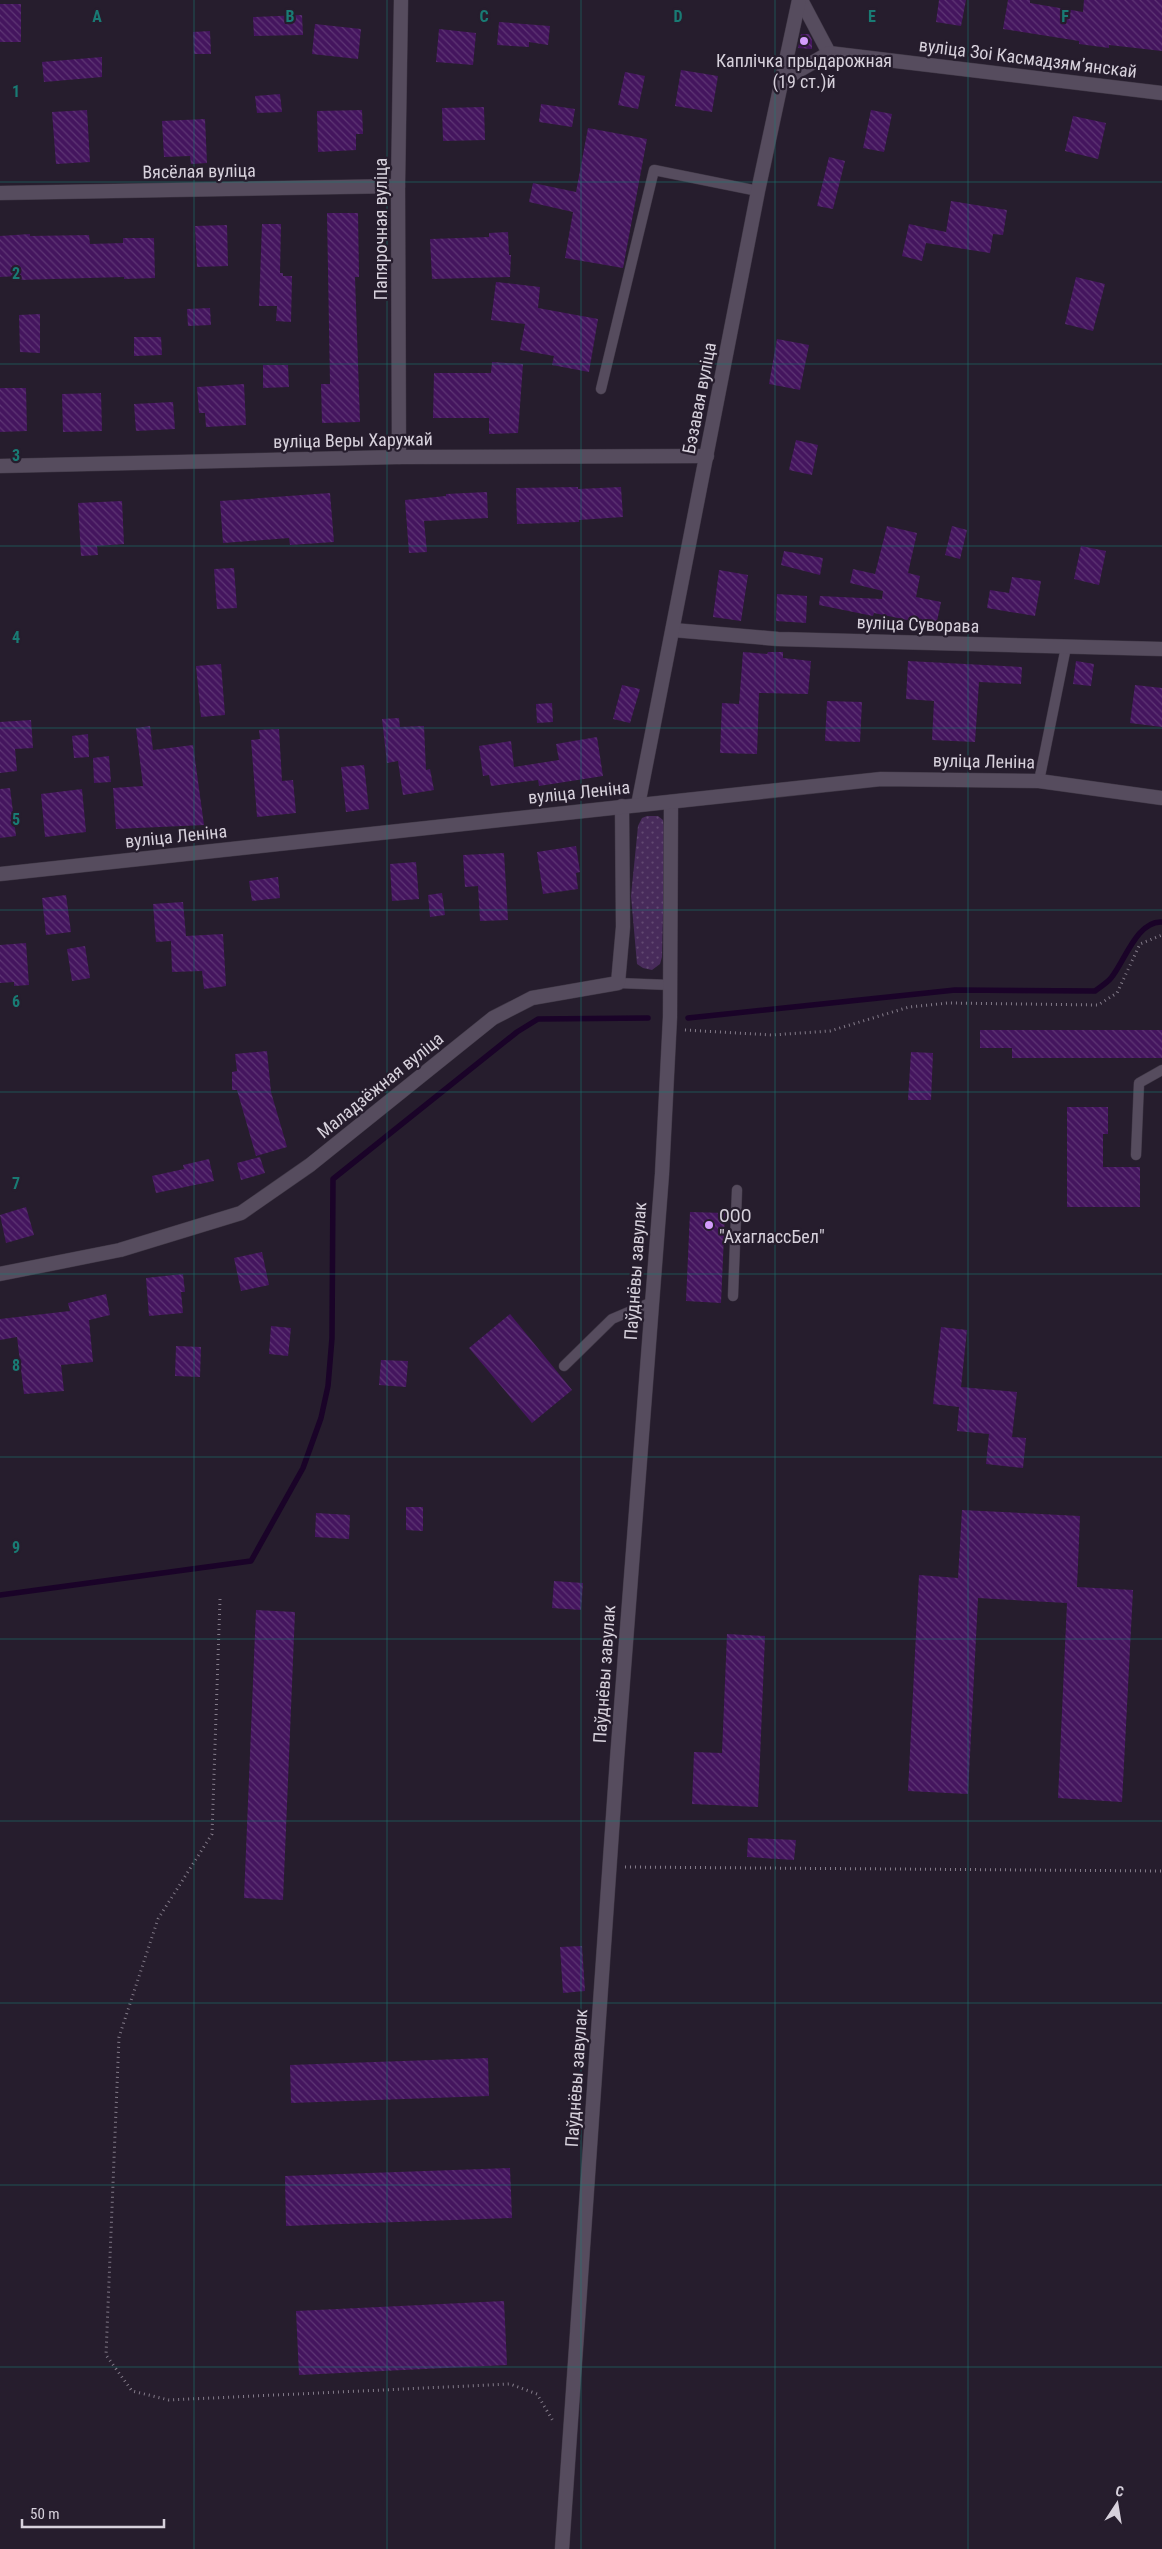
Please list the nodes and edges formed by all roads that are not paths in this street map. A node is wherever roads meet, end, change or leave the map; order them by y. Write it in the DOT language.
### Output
graph roads {
  1 [pos="401,0"];
  2 [pos="800,0"];
  3 [pos="829,53"];
  4 [pos="781,81"];
  5 [pos="1162,93"];
  6 [pos="398,186"];
  7 [pos="758,191"];
  8 [pos="0,192"];
  9 [pos="601,388"];
  10 [pos="707,456"];
  11 [pos="399,457"];
  12 [pos="0,466"];
  13 [pos="673,630"];
  14 [pos="1066,647"];
  15 [pos="1162,649"];
  16 [pos="1039,781"];
  17 [pos="1162,798"];
  18 [pos="671,802"];
  19 [pos="638,805"];
  20 [pos="622,806"];
  21 [pos="0,874"];
  22 [pos="618,983"];
  23 [pos="670,985"];
  24 [pos="1162,1070"];
  25 [pos="1136,1155"];
  26 [pos="737,1190"];
  27 [pos="0,1274"];
  28 [pos="733,1296"];
  29 [pos="652,1302"];
  30 [pos="564,1366"];
  31 [pos="562,2549"];
  1 -- 6 [label="street, Папярочная вуліца"];
  2 -- 3 [label="street"];
  2 -- 4 [label="street, Бэзавая вуліца"];
  3 -- 4 [label="street"];
  3 -- 5 [label="street, вуліца Зоі Касмадзямʼянскай"];
  4 -- 7 [label="street, Бэзавая вуліца"];
  6 -- 8 [label="street, Вясёлая вуліца"];
  6 -- 11 [label="street, Папярочная вуліца"];
  7 -- 9 [label="lane"];
  7 -- 10 [label="street, Бэзавая вуліца"];
  10 -- 11 [label="street, вуліца Веры Харужай"];
  10 -- 13 [label="street, Бэзавая вуліца"];
  11 -- 12 [label="street, вуліца Веры Харужай"];
  13 -- 14 [label="street, вуліца Суворава"];
  13 -- 19 [label="street, Бэзавая вуліца"];
  14 -- 15 [label="street, вуліца Суворава"];
  14 -- 16 [label="lane"];
  16 -- 17 [label="street, вуліца Леніна"];
  16 -- 18 [label="street, вуліца Леніна"];
  18 -- 19 [label="street, вуліца Леніна"];
  18 -- 23 [label="street, Паўднёвы завулак"];
  19 -- 20 [label="street, вуліца Леніна"];
  20 -- 21 [label="street, вуліца Леніна"];
  20 -- 22 [label="street"];
  22 -- 23 [label="lane"];
  22 -- 27 [label="street, Маладзёжная вуліца"];
  23 -- 29 [label="street, Паўднёвы завулак"];
  24 -- 25 [label="lane"];
  26 -- 28 [label="lane"];
  29 -- 30 [label="lane"];
  29 -- 31 [label="street, Паўднёвы завулак"];
}
